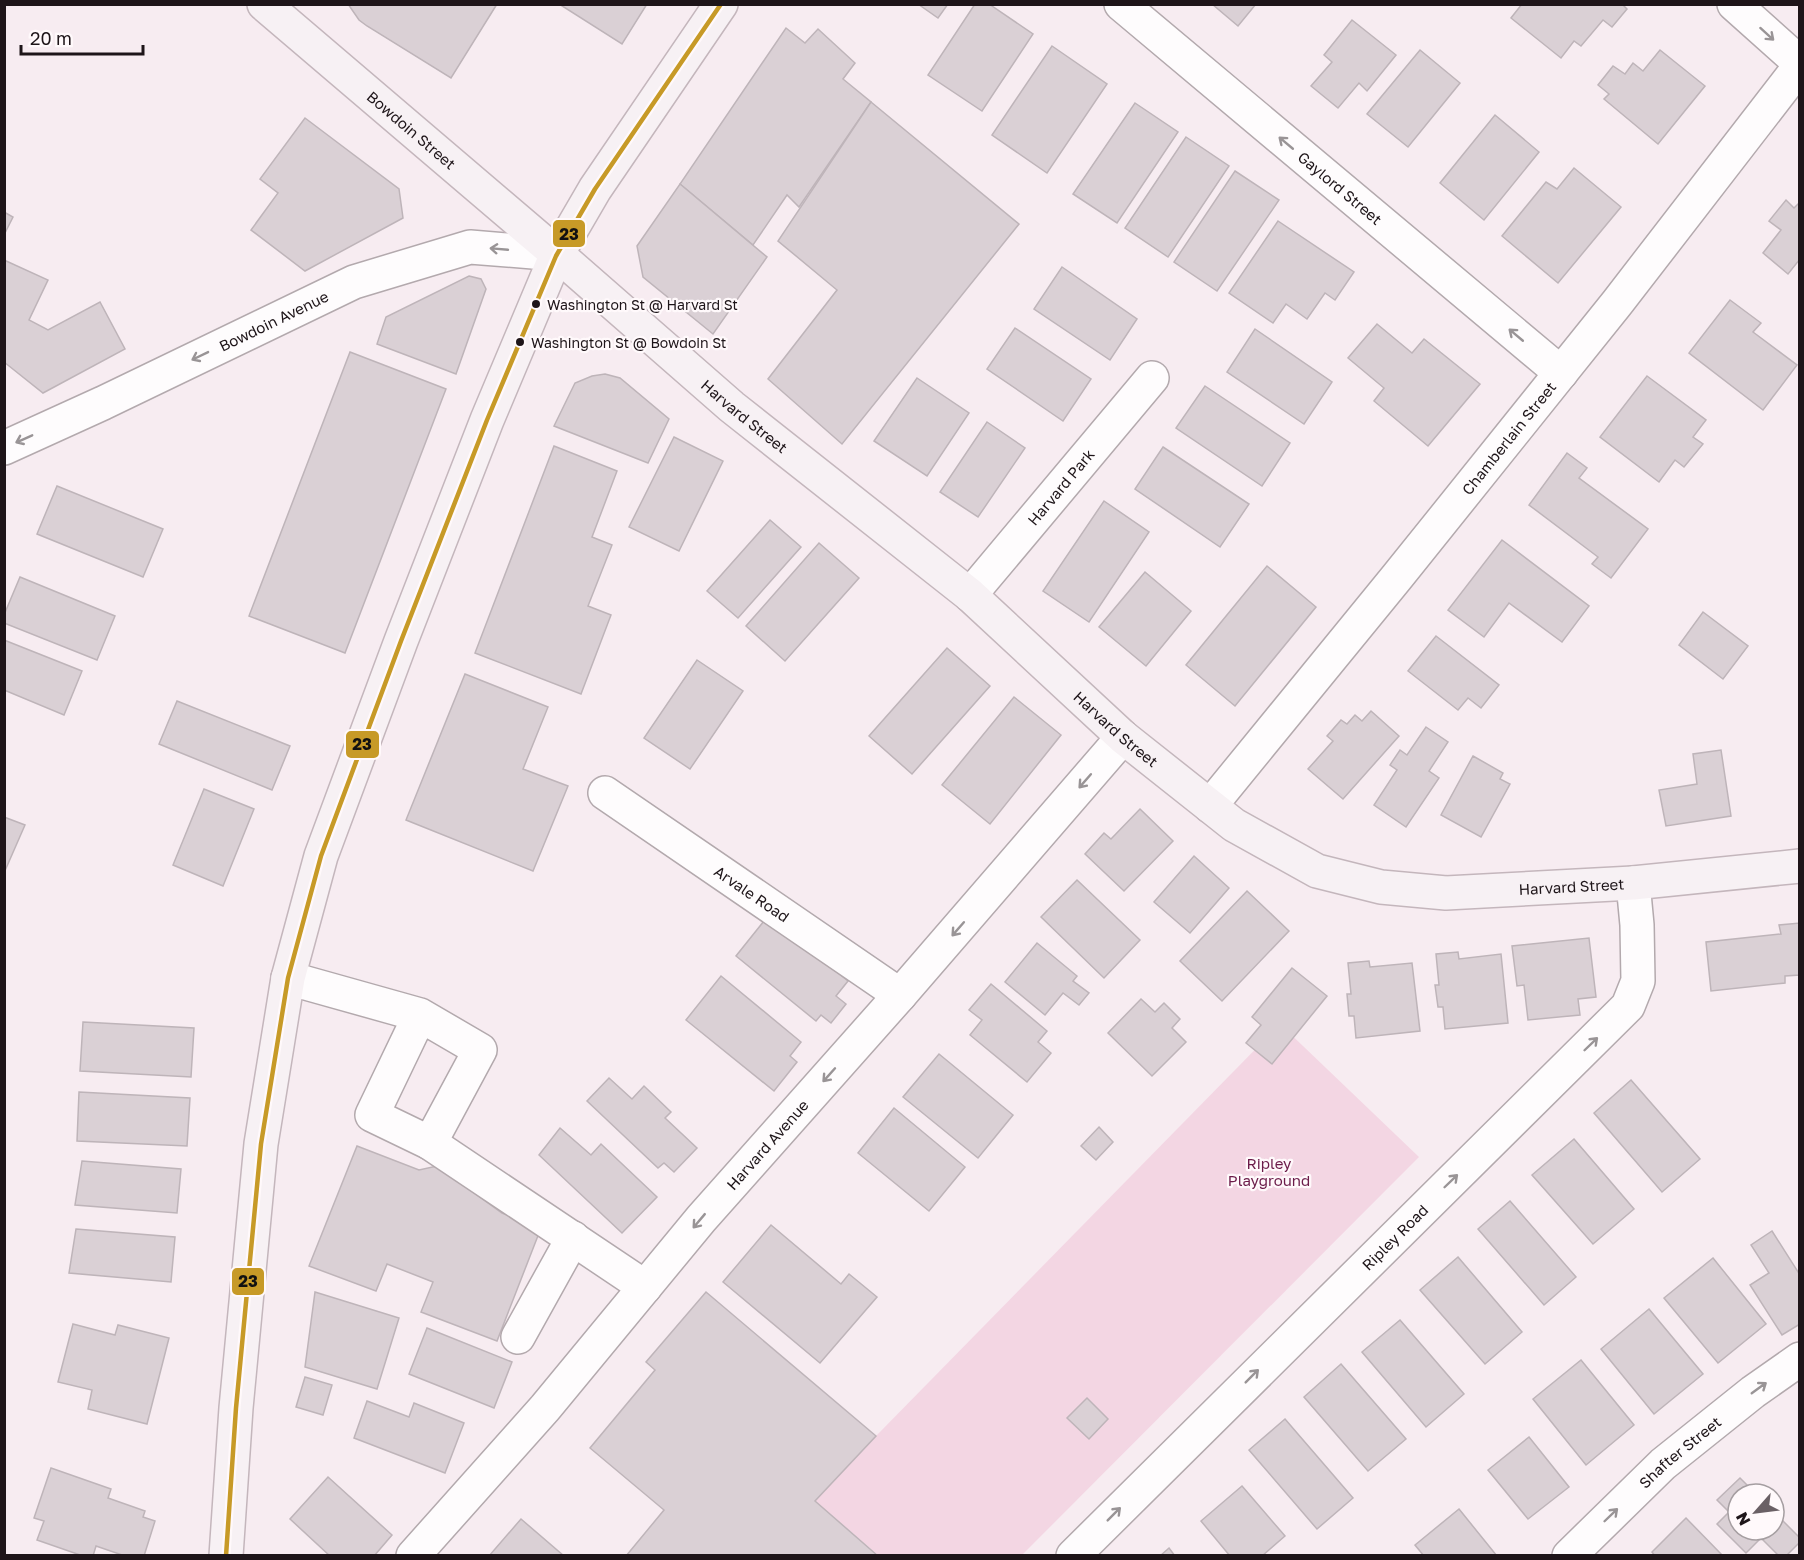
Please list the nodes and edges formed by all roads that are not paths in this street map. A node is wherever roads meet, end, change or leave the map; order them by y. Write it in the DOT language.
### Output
graph roads {
  1 [pos="721,4"];
  2 [pos="1121,4"];
  3 [pos="1734,4"];
  4 [pos="270,6"];
  5 [pos="1800,64"];
  6 [pos="557,254"];
  7 [pos="1561,373"];
  8 [pos="1152,378"];
  9 [pos="4,448"];
  10 [pos="970,595"];
  11 [pos="1123,736"];
  12 [pos="606,793"];
  13 [pos="1210,806"];
  14 [pos="1800,866"];
  15 [pos="1633,883"];
  16 [pos="288,978"];
  17 [pos="900,995"];
  18 [pos="420,1015"];
  19 [pos="430,1143"];
  20 [pos="573,1238"];
  21 [pos="645,1287"];
  22 [pos="518,1337"];
  23 [pos="1800,1359"];
  24 [pos="226,1556"];
  25 [pos="413,1556"];
  26 [pos="1073,1556"];
  27 [pos="1569,1556"];
  1 -- 6 [label="main road"];
  7 -- 2 [label="street, Gaylord Street, one-way"];
  3 -- 5 [label="street, one-way"];
  4 -- 6 [label="main road, Bowdoin Street"];
  5 -- 7 [label="street, Chamberlain Street"];
  6 -- 9 [label="street, Bowdoin Avenue, one-way"];
  6 -- 10 [label="main road, Harvard Street"];
  6 -- 16 [label="main road"];
  7 -- 13 [label="street, Chamberlain Street"];
  8 -- 10 [label="street, Harvard Park"];
  10 -- 11 [label="main road, Harvard Street"];
  11 -- 13 [label="main road, Harvard Street"];
  11 -- 17 [label="street, Harvard Avenue, one-way"];
  12 -- 17 [label="street, Arvale Road"];
  13 -- 15 [label="main road, Harvard Street"];
  14 -- 15 [label="main road, Harvard Street"];
  26 -- 15 [label="street, Ripley Road, one-way"];
  16 -- 18 [label="street"];
  16 -- 24 [label="main road"];
  17 -- 21 [label="street, Harvard Avenue, one-way"];
  18 -- 19 [label="street"];
  18 -- 19 [label="street"];
  19 -- 20 [label="street"];
  20 -- 21 [label="street"];
  20 -- 22 [label="street"];
  21 -- 25 [label="street, Harvard Avenue"];
  27 -- 23 [label="street, Shafter Street, one-way"];
}
